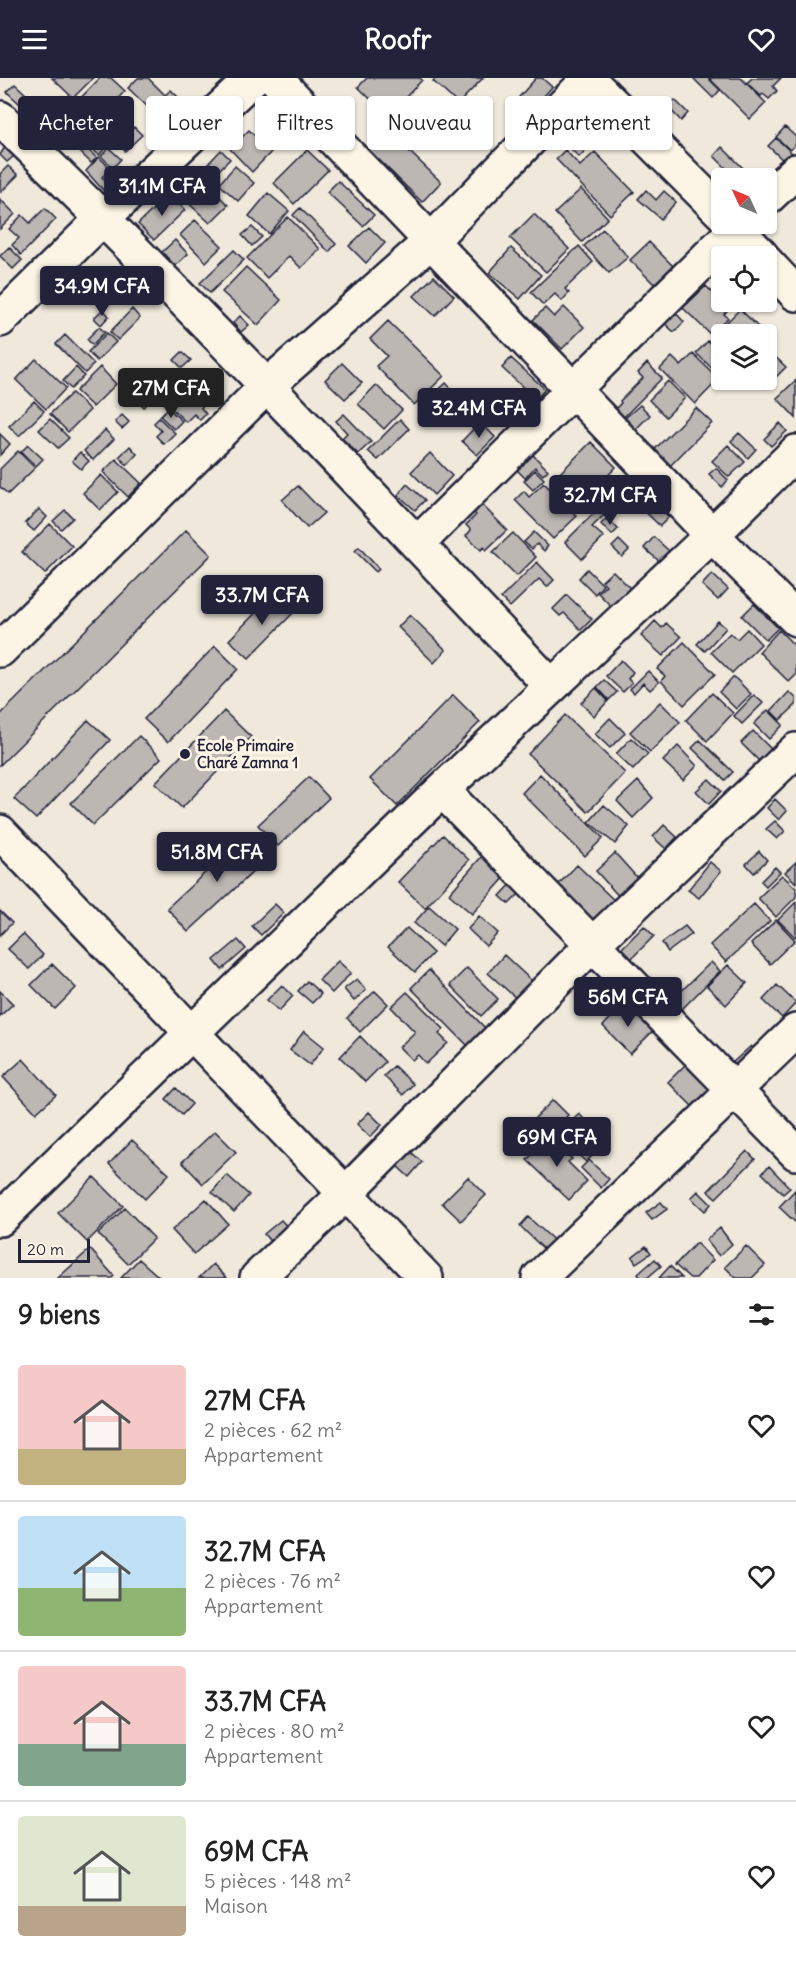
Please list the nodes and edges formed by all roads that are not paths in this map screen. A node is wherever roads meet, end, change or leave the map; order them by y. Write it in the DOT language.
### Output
graph roads {
  1 [pos="254,78"];
  2 [pos="275,78"];
  3 [pos="589,79"];
  4 [pos="0,118"];
  5 [pos="796,171"];
  6 [pos="777,189"];
  7 [pos="711,200"];
  8 [pos="103,218"];
  9 [pos="721,234"];
  10 [pos="743,234"];
  11 [pos="430,241"];
  12 [pos="753,246"];
  13 [pos="777,274"];
  14 [pos="796,294"];
  15 [pos="0,320"];
  16 [pos="267,386"];
  17 [pos="573,388"];
  18 [pos="796,452"];
  19 [pos="712,535"];
  20 [pos="417,544"];
  21 [pos="796,619"];
  22 [pos="0,650"];
  23 [pos="551,686"];
  24 [pos="796,750"];
  25 [pos="442,790"];
  26 [pos="0,832"];
  27 [pos="593,944"];
  28 [pos="796,1031"];
  29 [pos="192,1033"];
  30 [pos="734,1089"];
  31 [pos="796,1153"];
  32 [pos="346,1193"];
  33 [pos="0,1218"];
  34 [pos="257,1278"];
  35 [pos="426,1278"];
  36 [pos="538,1278"];
  1 -- 8 [label="street"];
  2 -- 11 [label="street"];
  3 -- 7 [label="street"];
  3 -- 11 [label="street"];
  4 -- 8 [label="street"];
  5 -- 6 [label="street"];
  8 -- 15 [label="street"];
  8 -- 16 [label="street"];
  9 -- 17 [label="street"];
  10 -- 12 [label="street"];
  11 -- 16 [label="street"];
  11 -- 17 [label="street"];
  13 -- 14 [label="street"];
  16 -- 20 [label="street"];
  16 -- 22 [label="street"];
  17 -- 19 [label="street"];
  17 -- 20 [label="street"];
  18 -- 19 [label="street"];
  19 -- 21 [label="street"];
  19 -- 23 [label="street"];
  20 -- 23 [label="street"];
  23 -- 25 [label="street"];
  24 -- 27 [label="street"];
  25 -- 27 [label="street"];
  25 -- 29 [label="street"];
  26 -- 29 [label="street"];
  27 -- 30 [label="street"];
  27 -- 32 [label="street"];
  28 -- 30 [label="street"];
  29 -- 32 [label="street"];
  29 -- 33 [label="street"];
  30 -- 31 [label="street"];
  30 -- 36 [label="street"];
  32 -- 34 [label="street"];
  32 -- 35 [label="street"];
}
